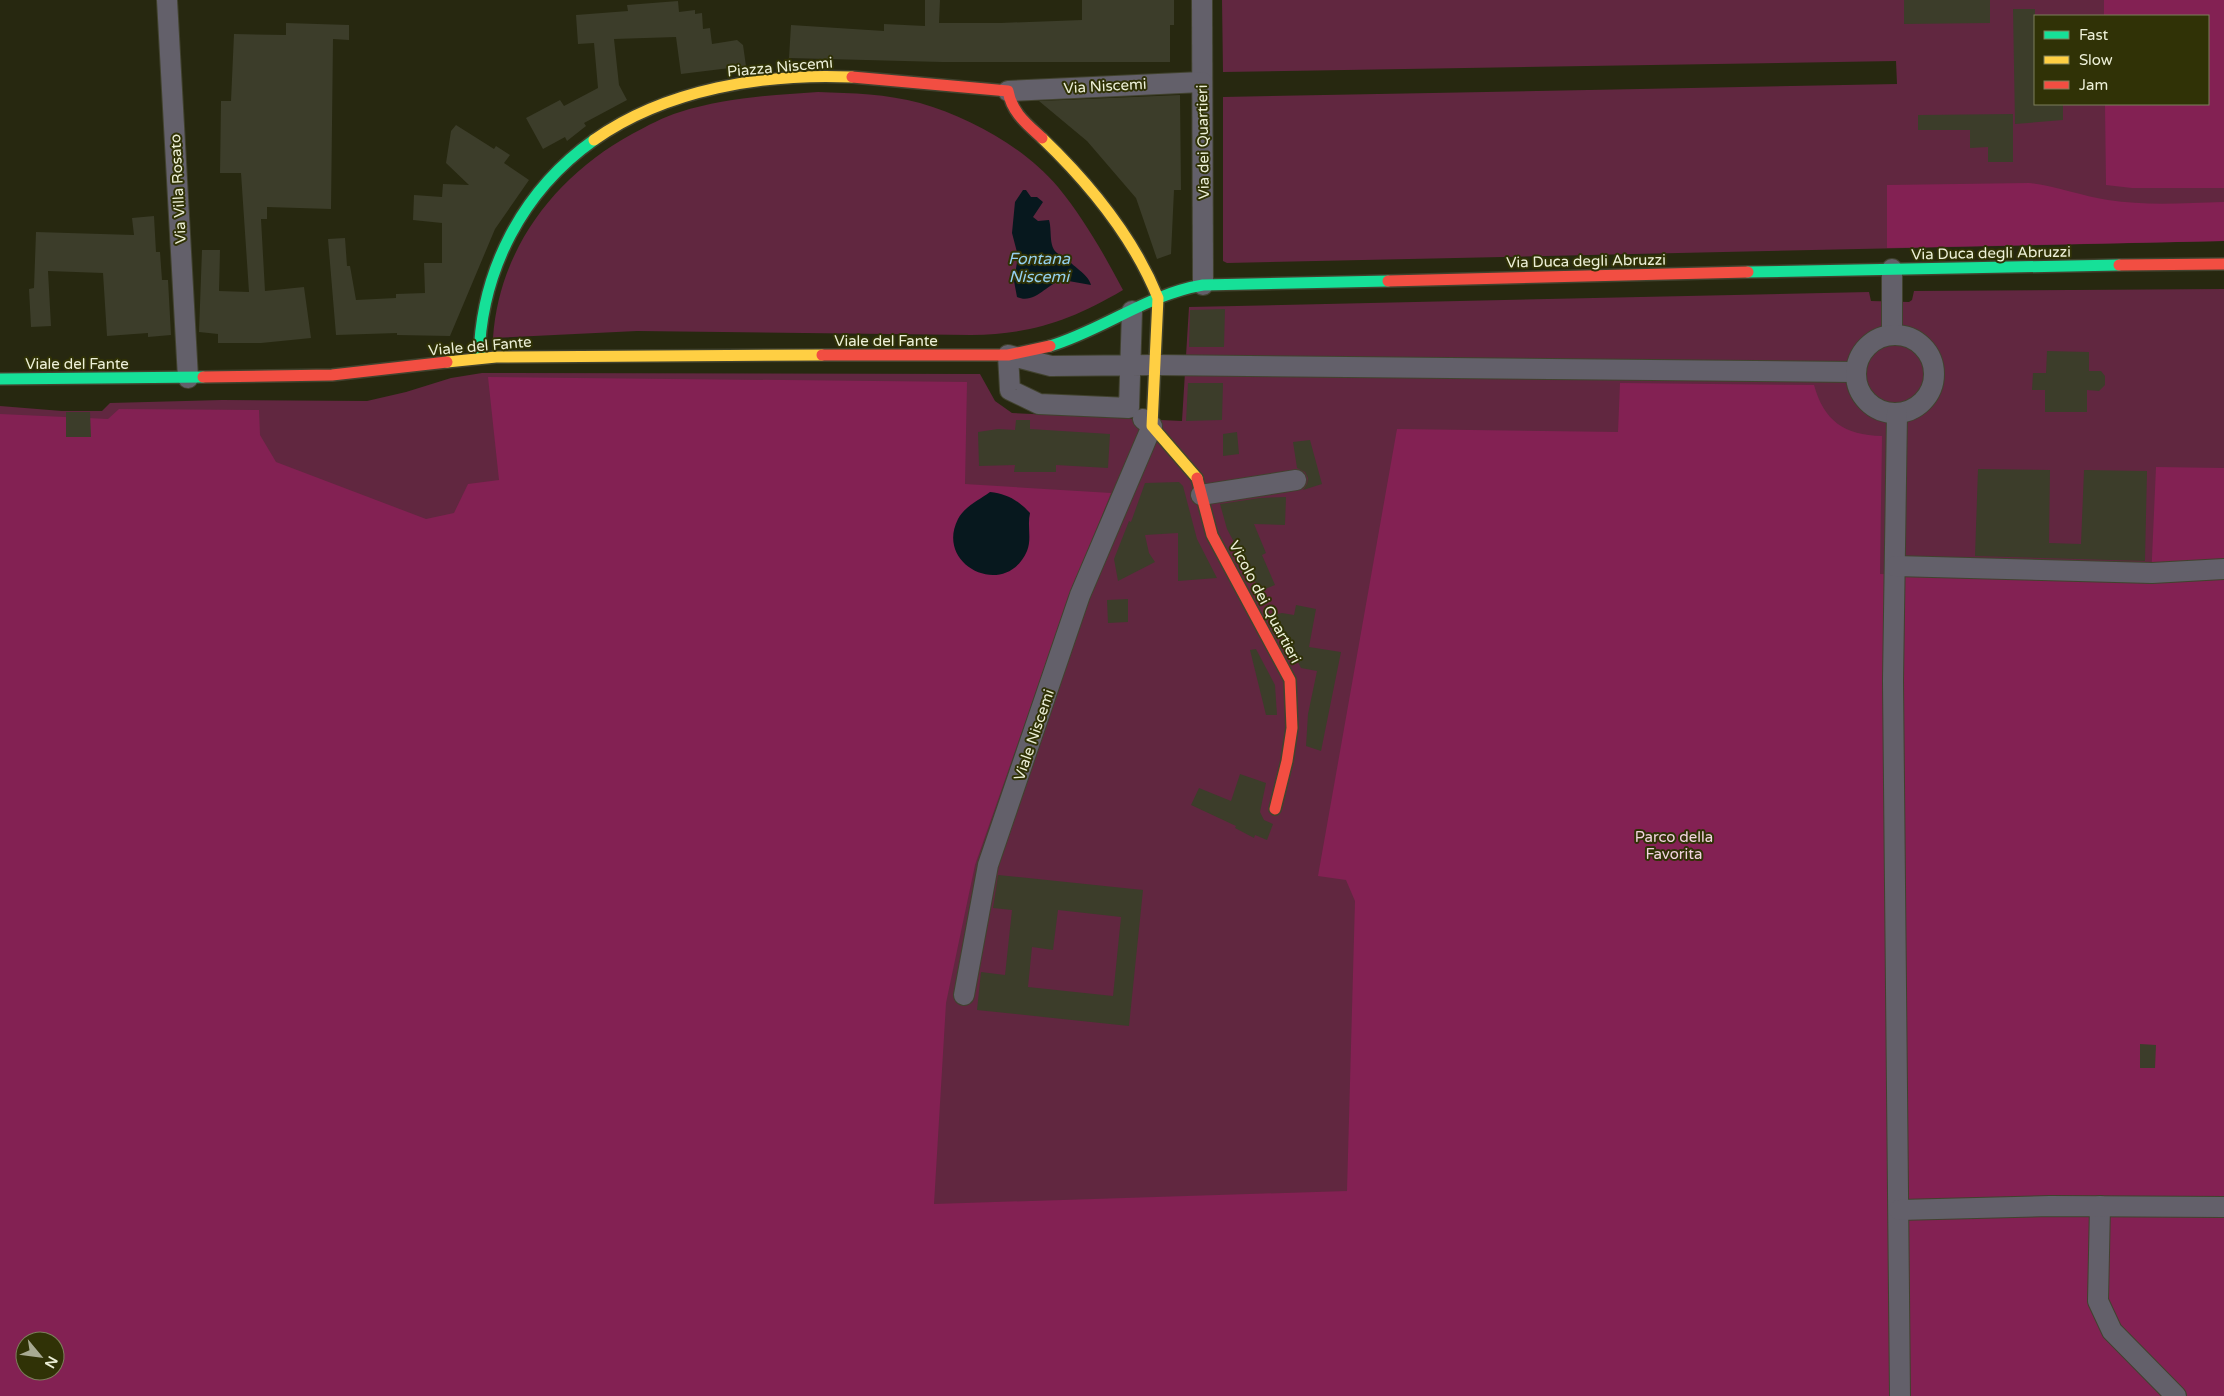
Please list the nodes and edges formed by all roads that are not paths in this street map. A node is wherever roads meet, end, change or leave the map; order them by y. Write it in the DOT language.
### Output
graph roads {
  1 [pos="167,0"];
  2 [pos="1202,0"];
  3 [pos="1202,82"];
  4 [pos="1008,91"];
  5 [pos="2224,264"];
  6 [pos="1892,269"];
  7 [pos="1203,285"];
  8 [pos="1158,298"];
  9 [pos="1132,311"];
  10 [pos="1892,335"];
  11 [pos="1008,355"];
  12 [pos="963,356"];
  13 [pos="480,358"];
  14 [pos="1131,365"];
  15 [pos="1156,365"];
  16 [pos="1856,372"];
  17 [pos="188,378"];
  18 [pos="0,379"];
  19 [pos="1129,408"];
  20 [pos="1897,413"];
  21 [pos="1152,426"];
  22 [pos="1296,480"];
  23 [pos="1201,495"];
  24 [pos="1895,566"];
  25 [pos="2224,569"];
  26 [pos="1275,809"];
  27 [pos="964,995"];
  28 [pos="2100,1206"];
  29 [pos="2224,1207"];
  30 [pos="1899,1210"];
  31 [pos="1900,1396"];
  32 [pos="2176,1396"];
  1 -- 17 [label="street, Via Villa Rosato"];
  2 -- 3 [label="street, Via dei Quartieri"];
  3 -- 4 [label="street, Via Niscemi"];
  3 -- 7 [label="street, Via dei Quartieri"];
  4 -- 8 [label="street"];
  4 -- 13 [label="street, Piazza Niscemi"];
  5 -- 6 [label="street, Via Duca degli Abruzzi"];
  6 -- 7 [label="street, Via Duca degli Abruzzi"];
  6 -- 10 [label="street"];
  7 -- 8 [label="street, Via Duca degli Abruzzi"];
  8 -- 9 [label="street, Via Duca degli Abruzzi"];
  8 -- 15 [label="street"];
  9 -- 11 [label="street, Via Duca degli Abruzzi"];
  9 -- 14 [label="street"];
  10 -- 16 [label="street"];
  10 -- 20 [label="street"];
  11 -- 12 [label="street, Via Duca degli Abruzzi"];
  11 -- 14 [label="street"];
  11 -- 19 [label="street"];
  12 -- 13 [label="street, Viale del Fante"];
  13 -- 17 [label="street, Viale del Fante"];
  14 -- 15 [label="street"];
  14 -- 19 [label="street"];
  15 -- 16 [label="street"];
  15 -- 21 [label="street"];
  16 -- 20 [label="street"];
  17 -- 18 [label="street, Viale del Fante"];
  19 -- 21 [label="street"];
  20 -- 24 [label="street"];
  21 -- 23 [label="street, Vicolo dei Quartieri"];
  21 -- 27 [label="street, Viale Niscemi"];
  22 -- 23 [label="street"];
  23 -- 26 [label="street, Vicolo dei Quartieri"];
  24 -- 25 [label="street"];
  24 -- 30 [label="street"];
  28 -- 29 [label="street"];
  28 -- 30 [label="street"];
  28 -- 32 [label="street"];
  30 -- 31 [label="street"];
}
